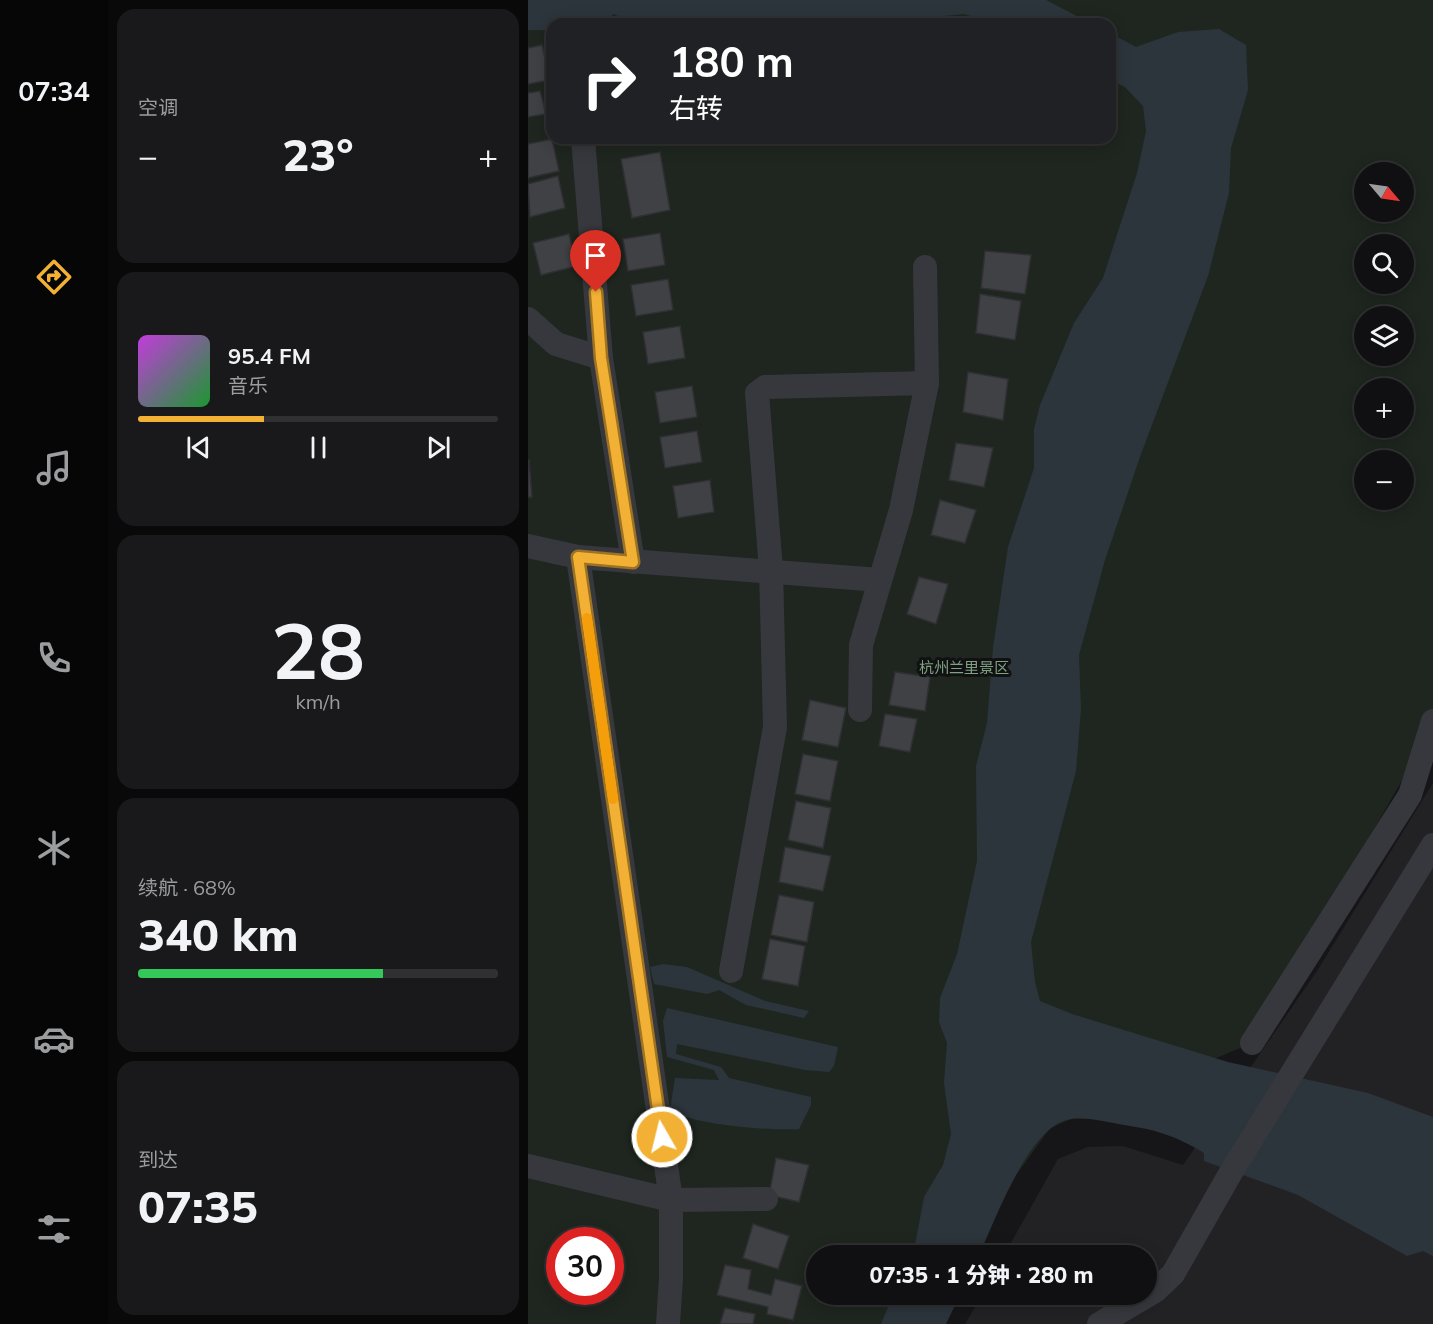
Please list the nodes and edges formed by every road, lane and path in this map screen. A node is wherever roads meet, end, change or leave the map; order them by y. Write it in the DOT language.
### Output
graph roads {
  1 [pos="584,144"];
  2 [pos="925,267"];
  3 [pos="528,319"];
  4 [pos="601,358"];
  5 [pos="927,383"];
  6 [pos="528,546"];
  7 [pos="578,557"];
  8 [pos="633,562"];
  9 [pos="771,570"];
  10 [pos="880,580"];
  11 [pos="860,710"];
  12 [pos="1433,721"];
  13 [pos="1433,844"];
  14 [pos="731,971"];
  15 [pos="1252,1043"];
  16 [pos="528,1166"];
  17 [pos="766,1199"];
  18 [pos="671,1200"];
  19 [pos="668,1324"];
  20 [pos="1099,1324"];
  1 -- 4 [label="street"];
  2 -- 5 [label="street"];
  3 -- 4 [label="street"];
  4 -- 8 [label="street"];
  5 -- 9 [label="street"];
  5 -- 10 [label="street"];
  6 -- 7 [label="street"];
  7 -- 8 [label="street"];
  7 -- 18 [label="street"];
  8 -- 9 [label="street"];
  9 -- 10 [label="street"];
  9 -- 14 [label="street"];
  10 -- 11 [label="street"];
  12 -- 15 [label="street"];
  13 -- 20 [label="street"];
  16 -- 18 [label="street"];
  17 -- 18 [label="street"];
  18 -- 19 [label="street"];
}
